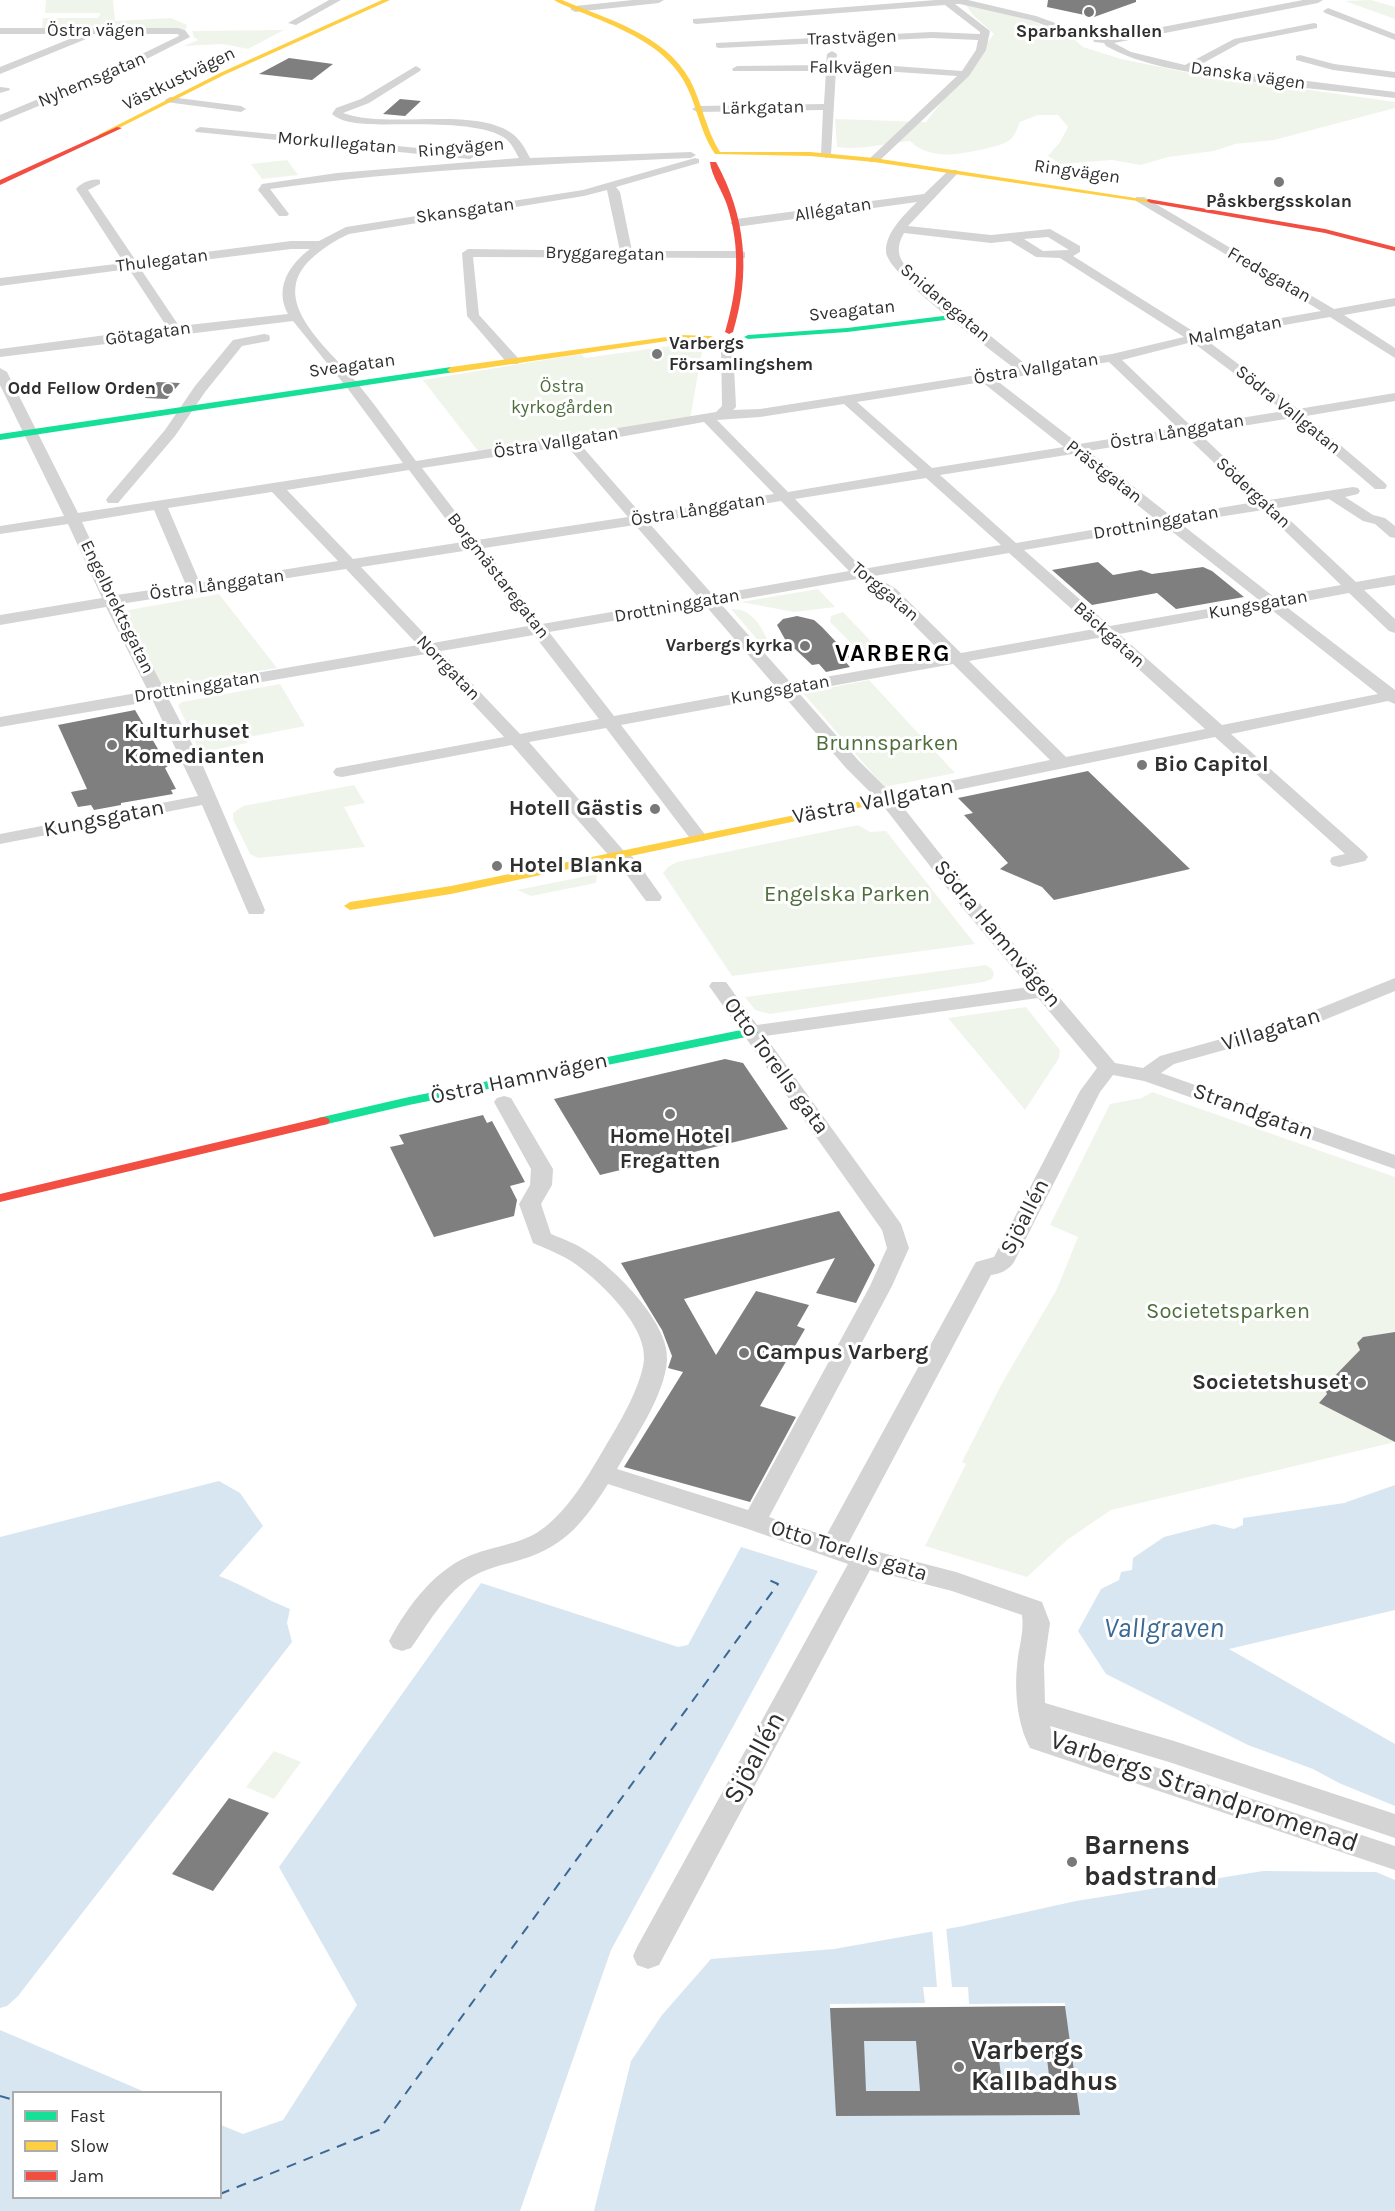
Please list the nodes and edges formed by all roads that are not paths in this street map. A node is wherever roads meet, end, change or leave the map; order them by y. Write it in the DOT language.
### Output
graph roads {
  1 [pos="336,0"];
  2 [pos="371,0"];
  3 [pos="387,0"];
  4 [pos="557,0"];
  5 [pos="659,0"];
  6 [pos="785,0"];
  7 [pos="1318,0"];
  8 [pos="945,1"];
  9 [pos="1296,2"];
  10 [pos="575,9"];
  11 [pos="1328,11"];
  12 [pos="346,16"];
  13 [pos="810,20"];
  14 [pos="696,21"];
  15 [pos="293,23"];
  16 [pos="1314,26"];
  17 [pos="0,31"];
  18 [pos="93,31"];
  19 [pos="984,37"];
  20 [pos="1395,37"];
  21 [pos="831,39"];
  22 [pos="1245,39"];
  23 [pos="182,40"];
  24 [pos="1110,40"];
  25 [pos="719,45"];
  26 [pos="1265,46"];
  27 [pos="1300,58"];
  28 [pos="830,67"];
  29 [pos="1186,68"];
  30 [pos="416,69"];
  31 [pos="737,69"];
  32 [pos="0,71"];
  33 [pos="965,74"];
  34 [pos="1395,75"];
  35 [pos="1395,95"];
  36 [pos="175,100"];
  37 [pos="829,107"];
  38 [pos="241,109"];
  39 [pos="697,109"];
  40 [pos="0,118"];
  41 [pos="200,130"];
  42 [pos="710,155"];
  43 [pos="826,155"];
  44 [pos="874,160"];
  45 [pos="526,161"];
  46 [pos="509,162"];
  47 [pos="953,172"];
  48 [pos="96,182"];
  49 [pos="0,183"];
  50 [pos="610,187"];
  51 [pos="930,197"];
  52 [pos="1140,199"];
  53 [pos="283,214"];
  54 [pos="736,223"];
  55 [pos="899,229"];
  56 [pos="1012,237"];
  57 [pos="323,245"];
  58 [pos="1395,249"];
  59 [pos="627,254"];
  60 [pos="741,255"];
  61 [pos="1063,255"];
  62 [pos="132,265"];
  63 [pos="0,282"];
  64 [pos="1395,302"];
  65 [pos="1331,313"];
  66 [pos="959,316"];
  67 [pos="296,317"];
  68 [pos="175,330"];
  69 [pos="729,332"];
  70 [pos="748,337"];
  71 [pos="1193,337"];
  72 [pos="264,338"];
  73 [pos="711,338"];
  74 [pos="727,346"];
  75 [pos="0,354"];
  76 [pos="1395,354"];
  77 [pos="1112,358"];
  78 [pos="513,361"];
  79 [pos="1026,370"];
  80 [pos="0,372"];
  81 [pos="984,377"];
  82 [pos="352,385"];
  83 [pos="1395,398"];
  84 [pos="846,399"];
  85 [pos="188,408"];
  86 [pos="1294,413"];
  87 [pos="714,417"];
  88 [pos="1185,430"];
  89 [pos="30,432"];
  90 [pos="0,437"];
  91 [pos="570,441"];
  92 [pos="1075,449"];
  93 [pos="410,465"];
  94 [pos="928,473"];
  95 [pos="275,486"];
  96 [pos="1380,486"];
  97 [pos="1353,491"];
  98 [pos="1333,495"];
  99 [pos="786,496"];
  100 [pos="113,500"];
  101 [pos="159,504"];
  102 [pos="1265,505"];
  103 [pos="72,519"];
  104 [pos="637,520"];
  105 [pos="1167,521"];
  106 [pos="0,530"];
  107 [pos="1395,534"];
  108 [pos="474,545"];
  109 [pos="1012,548"];
  110 [pos="350,565"];
  111 [pos="860,574"];
  112 [pos="1395,580"];
  113 [pos="195,588"];
  114 [pos="1353,588"];
  115 [pos="111,601"];
  116 [pos="709,601"];
  117 [pos="1271,603"];
  118 [pos="0,620"];
  119 [pos="1395,628"];
  120 [pos="539,630"];
  121 [pos="1105,632"];
  122 [pos="429,649"];
  123 [pos="957,658"];
  124 [pos="787,689"];
  125 [pos="160,694"];
  126 [pos="1394,697"];
  127 [pos="0,722"];
  128 [pos="611,722"];
  129 [pos="1218,732"];
  130 [pos="517,740"];
  131 [pos="1063,764"];
  132 [pos="342,772"];
  133 [pos="208,799"];
  134 [pos="887,799"];
  135 [pos="698,837"];
  136 [pos="0,839"];
  137 [pos="617,854"];
  138 [pos="1339,861"];
  139 [pos="653,897"];
  140 [pos="350,906"];
  141 [pos="256,910"];
  142 [pos="1395,984"];
  143 [pos="719,986"];
  144 [pos="1043,991"];
  145 [pos="751,1032"];
  146 [pos="1108,1068"];
  147 [pos="1148,1075"];
  148 [pos="504,1102"];
  149 [pos="1395,1162"];
  150 [pos="0,1198"];
  151 [pos="602,1473"];
  152 [pos="754,1521"];
  153 [pos="833,1548"];
  154 [pos="863,1559"];
  155 [pos="402,1641"];
  156 [pos="1031,1710"];
  157 [pos="1395,1826"];
  158 [pos="1395,1858"];
  159 [pos="648,1956"];
  1 -- 15 [label="street"];
  2 -- 12 [label="street, Västkustvägen"];
  3 -- 12 [label="street, Västkustvägen"];
  4 -- 10 [label="street"];
  5 -- 10 [label="street"];
  6 -- 13 [label="street"];
  7 -- 9 [label="street"];
  8 -- 13 [label="street, Danska vägen"];
  8 -- 19 [label="street"];
  8 -- 24 [label="street, Danska vägen"];
  9 -- 24 [label="street"];
  10 -- 39 [label="street"];
  11 -- 20 [label="street"];
  12 -- 36 [label="street, Västkustvägen"];
  13 -- 14 [label="street, Danska vägen"];
  13 -- 21 [label="street"];
  16 -- 22 [label="street"];
  17 -- 18 [label="street, Östra vägen"];
  18 -- 23 [label="street, Östra vägen"];
  18 -- 32 [label="street"];
  19 -- 21 [label="street, Trastvägen"];
  19 -- 33 [label="street"];
  21 -- 25 [label="street, Trastvägen"];
  21 -- 28 [label="street"];
  22 -- 26 [label="street"];
  22 -- 29 [label="street"];
  23 -- 40 [label="street, Nyhemsgatan"];
  24 -- 29 [label="street, Danska vägen"];
  27 -- 34 [label="street"];
  28 -- 31 [label="street, Falkvägen"];
  28 -- 33 [label="street, Falkvägen"];
  28 -- 37 [label="street"];
  29 -- 35 [label="street, Danska vägen"];
  30 -- 45 [label="street"];
  33 -- 44 [label="street"];
  36 -- 38 [label="street"];
  36 -- 49 [label="street, Västkustvägen"];
  37 -- 39 [label="street, Lärkgatan"];
  37 -- 43 [label="street"];
  39 -- 42 [label="street"];
  41 -- 46 [label="street, Morkullegatan"];
  42 -- 43 [label="street, Ringvägen"];
  42 -- 45 [label="street, Ringvägen"];
  42 -- 50 [label="street, Skansgatan"];
  42 -- 54 [label="street"];
  43 -- 44 [label="street, Ringvägen"];
  44 -- 47 [label="street, Ringvägen"];
  45 -- 46 [label="street, Ringvägen"];
  46 -- 53 [label="street, Ringvägen"];
  47 -- 51 [label="street, Snidaregatan"];
  47 -- 52 [label="street, Ringvägen"];
  48 -- 62 [label="street"];
  50 -- 57 [label="street, Skansgatan"];
  50 -- 59 [label="street"];
  51 -- 54 [label="street, Allégatan"];
  51 -- 55 [label="street, Snidaregatan"];
  52 -- 58 [label="street, Ringvägen"];
  52 -- 65 [label="street, Fredsgatan"];
  54 -- 60 [label="street"];
  55 -- 56 [label="street"];
  55 -- 66 [label="street, Snidaregatan"];
  56 -- 61 [label="street"];
  56 -- 61 [label="street"];
  57 -- 62 [label="street, Thulegatan"];
  57 -- 67 [label="street, Skansgatan"];
  59 -- 60 [label="street, Bryggaregatan"];
  59 -- 78 [label="street, Bryggaregatan"];
  60 -- 69 [label="street"];
  61 -- 71 [label="street, Södra Vallgatan"];
  62 -- 63 [label="street, Thulegatan"];
  62 -- 68 [label="street"];
  64 -- 65 [label="street, Malmgatan"];
  65 -- 71 [label="street, Malmgatan"];
  65 -- 76 [label="street, Fredsgatan"];
  66 -- 70 [label="street, Sveagatan"];
  66 -- 79 [label="street, Snidaregatan"];
  67 -- 68 [label="street, Götagatan"];
  67 -- 82 [label="street, Borgmästaregatan"];
  68 -- 75 [label="street, Götagatan"];
  69 -- 70 [label="street"];
  69 -- 73 [label="street"];
  70 -- 74 [label="street"];
  71 -- 77 [label="street, Malmgatan"];
  71 -- 86 [label="street, Södra Vallgatan"];
  72 -- 85 [label="street"];
  73 -- 74 [label="street"];
  73 -- 78 [label="street, Sveagatan"];
  74 -- 87 [label="street"];
  77 -- 79 [label="street, Östra Vallgatan"];
  77 -- 88 [label="street, Södergatan"];
  78 -- 82 [label="street, Sveagatan"];
  79 -- 81 [label="street, Östra Vallgatan"];
  80 -- 89 [label="street, Engelbrektsgatan"];
  81 -- 84 [label="street, Östra Vallgatan"];
  81 -- 92 [label="street, Prästgatan"];
  82 -- 85 [label="street, Sveagatan"];
  82 -- 93 [label="street, Borgmästaregatan"];
  83 -- 86 [label="street, Östra Långgatan"];
  84 -- 87 [label="street, Östra Vallgatan"];
  84 -- 94 [label="street, Bäckgatan"];
  85 -- 89 [label="street, Sveagatan"];
  85 -- 100 [label="street"];
  86 -- 88 [label="street, Östra Långgatan"];
  86 -- 96 [label="street, Södra Vallgatan"];
  87 -- 91 [label="street, Östra Vallgatan"];
  87 -- 99 [label="street, Torggatan"];
  88 -- 92 [label="street, Östra Långgatan"];
  88 -- 102 [label="street, Södergatan"];
  89 -- 90 [label="street, Sveagatan"];
  89 -- 103 [label="street, Engelbrektsgatan"];
  91 -- 93 [label="street, Östra Vallgatan"];
  91 -- 104 [label="street, Södra Hamnvägen"];
  92 -- 94 [label="street, Östra Långgatan"];
  92 -- 105 [label="street, Prästgatan"];
  93 -- 95 [label="street, Östra Vallgatan"];
  93 -- 108 [label="street, Borgmästaregatan"];
  94 -- 99 [label="street, Östra Långgatan"];
  94 -- 109 [label="street, Bäckgatan"];
  95 -- 101 [label="street, Östra Vallgatan"];
  95 -- 110 [label="street, Norrgatan"];
  97 -- 98 [label="street, Drottninggatan"];
  98 -- 102 [label="street, Drottninggatan"];
  98 -- 107 [label="street"];
  99 -- 104 [label="street, Östra Långgatan"];
  99 -- 111 [label="street, Torggatan"];
  101 -- 103 [label="street, Östra Vallgatan"];
  101 -- 113 [label="street"];
  102 -- 105 [label="street, Drottninggatan"];
  102 -- 114 [label="street, Södergatan"];
  103 -- 106 [label="street, Östra Vallgatan"];
  103 -- 115 [label="street, Engelbrektsgatan"];
  104 -- 108 [label="street, Östra Långgatan"];
  104 -- 116 [label="street, Södra Hamnvägen"];
  105 -- 109 [label="street, Drottninggatan"];
  105 -- 117 [label="street, Prästgatan"];
  108 -- 110 [label="street, Östra Långgatan"];
  108 -- 120 [label="street, Borgmästaregatan"];
  109 -- 111 [label="street, Drottninggatan"];
  109 -- 121 [label="street, Bäckgatan"];
  110 -- 113 [label="street, Östra Långgatan"];
  110 -- 122 [label="street, Norrgatan"];
  111 -- 116 [label="street, Drottninggatan"];
  111 -- 123 [label="street, Torggatan"];
  112 -- 114 [label="street, Kungsgatan"];
  113 -- 115 [label="street, Östra Långgatan"];
  114 -- 117 [label="street, Kungsgatan"];
  114 -- 119 [label="street, Södergatan"];
  115 -- 118 [label="street, Östra Långgatan"];
  115 -- 125 [label="street, Engelbrektsgatan"];
  116 -- 120 [label="street, Drottninggatan"];
  116 -- 124 [label="street, Södra Hamnvägen"];
  117 -- 121 [label="street, Kungsgatan"];
  117 -- 126 [label="street, Prästgatan"];
  120 -- 122 [label="street, Drottninggatan"];
  120 -- 128 [label="street, Borgmästaregatan"];
  121 -- 123 [label="street, Kungsgatan"];
  121 -- 129 [label="street, Bäckgatan"];
  122 -- 125 [label="street, Drottninggatan"];
  122 -- 130 [label="street, Norrgatan"];
  123 -- 124 [label="street, Kungsgatan"];
  123 -- 131 [label="street, Torggatan"];
  124 -- 128 [label="street, Kungsgatan"];
  124 -- 134 [label="street, Södra Hamnvägen"];
  125 -- 127 [label="street, Drottninggatan"];
  125 -- 133 [label="street, Engelbrektsgatan"];
  126 -- 129 [label="street, Västra Vallgatan"];
  128 -- 130 [label="street, Kungsgatan"];
  128 -- 135 [label="street, Borgmästaregatan"];
  129 -- 131 [label="street, Västra Vallgatan"];
  129 -- 138 [label="street, Bäckgatan"];
  130 -- 132 [label="street, Kungsgatan"];
  130 -- 137 [label="street, Norrgatan"];
  131 -- 134 [label="street, Västra Vallgatan"];
  133 -- 136 [label="street, Kungsgatan"];
  133 -- 141 [label="street, Engelbrektsgatan"];
  134 -- 135 [label="street, Västra Vallgatan"];
  134 -- 144 [label="street, Södra Hamnvägen"];
  135 -- 137 [label="street, Västra Vallgatan"];
  137 -- 139 [label="street"];
  137 -- 140 [label="street, Västra Vallgatan"];
  142 -- 147 [label="street, Villagatan"];
  143 -- 145 [label="street, Otto Torells gata"];
  144 -- 145 [label="street, Östra Hamnvägen"];
  144 -- 146 [label="street, Södra Hamnvägen"];
  145 -- 150 [label="street, Östra Hamnvägen"];
  145 -- 152 [label="street, Otto Torells gata"];
  146 -- 147 [label="street, Strandgatan"];
  146 -- 153 [label="street, Sjöallén"];
  147 -- 149 [label="street, Strandgatan"];
  148 -- 151 [label="street"];
  151 -- 152 [label="street"];
  151 -- 155 [label="street"];
  152 -- 153 [label="street, Otto Torells gata"];
  153 -- 154 [label="street, Otto Torells gata"];
  154 -- 156 [label="street, Otto Torells gata"];
  154 -- 159 [label="street, Sjöallén"];
  156 -- 157 [label="street"];
  156 -- 158 [label="street, Varbergs Strandpromenad"];
}
